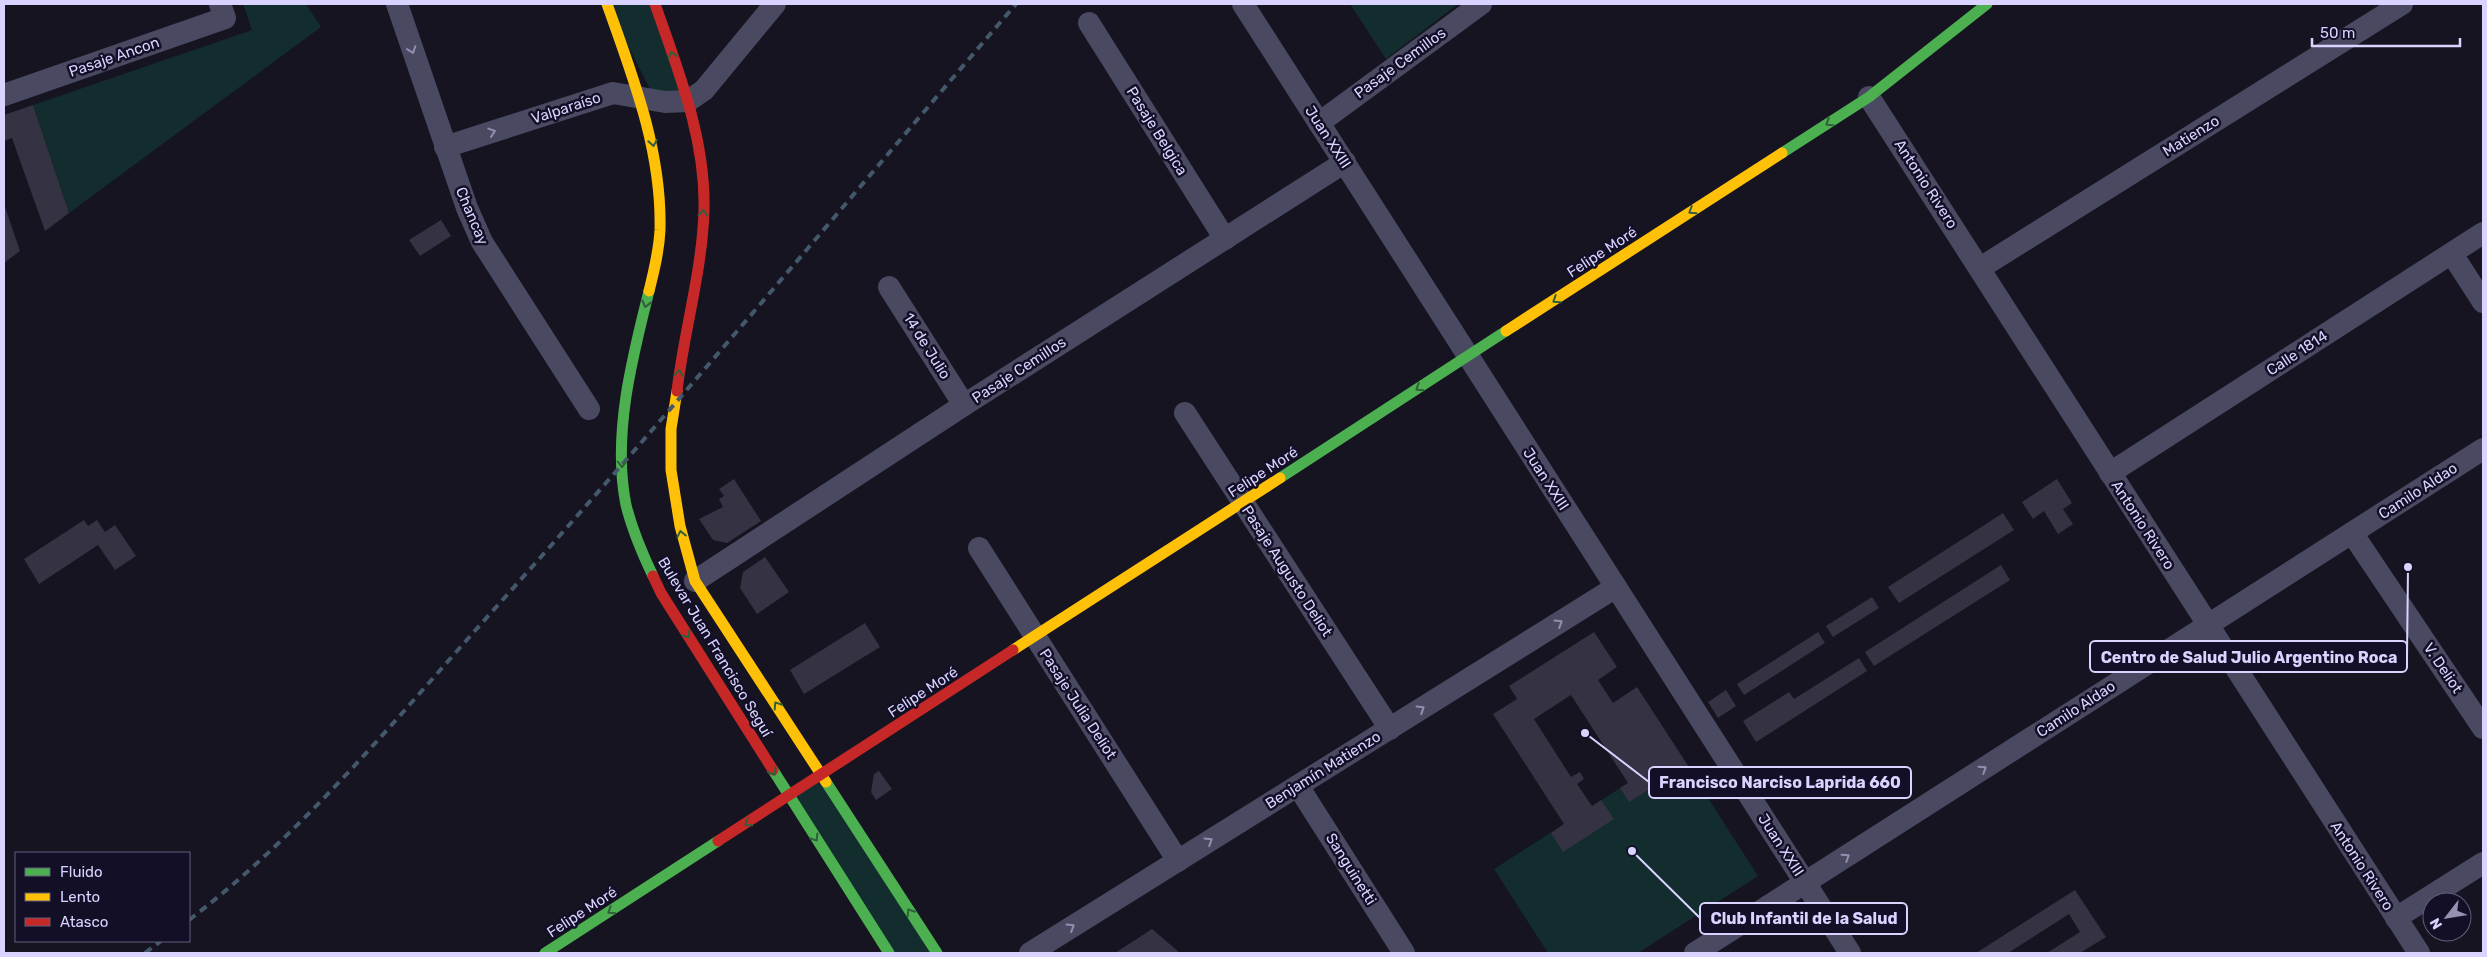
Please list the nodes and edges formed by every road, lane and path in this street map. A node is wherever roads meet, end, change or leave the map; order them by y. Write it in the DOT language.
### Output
graph roads {
  1 [pos="397,4"];
  2 [pos="607,4"];
  3 [pos="655,4"];
  4 [pos="775,4"];
  5 [pos="1243,4"];
  6 [pos="1481,4"];
  7 [pos="1988,4"];
  8 [pos="2402,4"];
  9 [pos="223,11"];
  10 [pos="1089,23"];
  11 [pos="4,95"];
  12 [pos="639,96"];
  13 [pos="1869,97"];
  14 [pos="688,101"];
  15 [pos="1319,123"];
  16 [pos="446,147"];
  17 [pos="1345,162"];
  18 [pos="2483,233"];
  19 [pos="1225,239"];
  20 [pos="2452,254"];
  21 [pos="1980,268"];
  22 [pos="890,287"];
  23 [pos="2483,302"];
  24 [pos="1468,356"];
  25 [pos="964,406"];
  26 [pos="589,409"];
  27 [pos="1185,413"];
  28 [pos="2483,449"];
  29 [pos="2110,473"];
  30 [pos="1243,503"];
  31 [pos="2352,533"];
  32 [pos="979,548"];
  33 [pos="695,581"];
  34 [pos="1616,587"];
  35 [pos="2207,625"];
  36 [pos="1036,637"];
  37 [pos="2483,728"];
  38 [pos="1390,729"];
  39 [pos="822,776"];
  40 [pos="1298,786"];
  41 [pos="789,797"];
  42 [pos="1178,860"];
  43 [pos="2483,863"];
  44 [pos="1805,883"];
  45 [pos="2396,918"];
  46 [pos="545,953"];
  47 [pos="889,953"];
  48 [pos="937,953"];
  49 [pos="1030,953"];
  50 [pos="1404,953"];
  51 [pos="1695,953"];
  52 [pos="1850,953"];
  53 [pos="2419,953"];
  1 -- 16 [label="street, Chancay, one-way"];
  2 -- 12 [label="main road, Bulevar Juan Francisco Seguí"];
  14 -- 3 [label="main road, Bulevar Juan Francisco Seguí, one-way"];
  4 -- 14 [label="street"];
  5 -- 15 [label="street, Juan XXIII"];
  6 -- 15 [label="street, Pasaje Cemillos"];
  7 -- 13 [label="main road, Felipe Moré"];
  8 -- 21 [label="street, Matienzo"];
  9 -- 11 [label="street, Pasaje Ancon"];
  10 -- 19 [label="street, Pasaje Belgica"];
  12 -- 14 [label="street, Valparaíso"];
  16 -- 12 [label="street, Valparaíso, one-way"];
  12 -- 41 [label="main road, Bulevar Juan Francisco Seguí, one-way"];
  13 -- 21 [label="street, Antonio Rivero"];
  13 -- 24 [label="main road, Felipe Moré, one-way"];
  33 -- 14 [label="main road, Bulevar Juan Francisco Seguí, one-way"];
  15 -- 17 [label="street, Juan XXIII"];
  16 -- 26 [label="street, Chancay"];
  17 -- 19 [label="street, Pasaje Cemillos"];
  17 -- 24 [label="street, Juan XXIII"];
  18 -- 20 [label="street, Calle 1814"];
  19 -- 25 [label="street, Pasaje Cemillos"];
  20 -- 23 [label="street"];
  20 -- 29 [label="street, Calle 1814"];
  21 -- 29 [label="street, Antonio Rivero"];
  22 -- 25 [label="street, 14 de Julio"];
  24 -- 30 [label="main road, Felipe Moré, one-way"];
  24 -- 34 [label="street, Juan XXIII"];
  25 -- 33 [label="street, Pasaje Cemillos"];
  27 -- 30 [label="street, Pasaje Augusto Deliot"];
  28 -- 31 [label="street, Camilo Aldao"];
  29 -- 35 [label="street, Antonio Rivero"];
  30 -- 36 [label="main road, Felipe Moré"];
  30 -- 38 [label="street, Pasaje Augusto Deliot"];
  31 -- 35 [label="street, Camilo Aldao"];
  31 -- 37 [label="street, V. Deliot"];
  32 -- 36 [label="street, Pasaje Julia Deliot"];
  39 -- 33 [label="main road, Bulevar Juan Francisco Seguí, one-way"];
  38 -- 34 [label="street, Benjamín Matienzo, one-way"];
  34 -- 44 [label="street, Juan XXIII"];
  44 -- 35 [label="street, Camilo Aldao, one-way"];
  35 -- 45 [label="street, Antonio Rivero"];
  36 -- 39 [label="main road, Felipe Moré"];
  36 -- 42 [label="street, Pasaje Julia Deliot"];
  38 -- 40 [label="street, Benjamín Matienzo"];
  39 -- 41 [label="main road, Felipe Moré"];
  48 -- 39 [label="main road, Bulevar Juan Francisco Seguí, one-way"];
  42 -- 40 [label="street, Benjamín Matienzo, one-way"];
  40 -- 50 [label="street, Sanguinetti"];
  41 -- 46 [label="main road, Felipe Moré, one-way"];
  41 -- 47 [label="main road, Bulevar Juan Francisco Seguí, one-way"];
  49 -- 42 [label="street, Benjamín Matienzo, one-way"];
  43 -- 45 [label="street"];
  44 -- 51 [label="street, Camilo Aldao"];
  44 -- 52 [label="street, Juan XXIII"];
  45 -- 53 [label="street, Antonio Rivero"];
}
